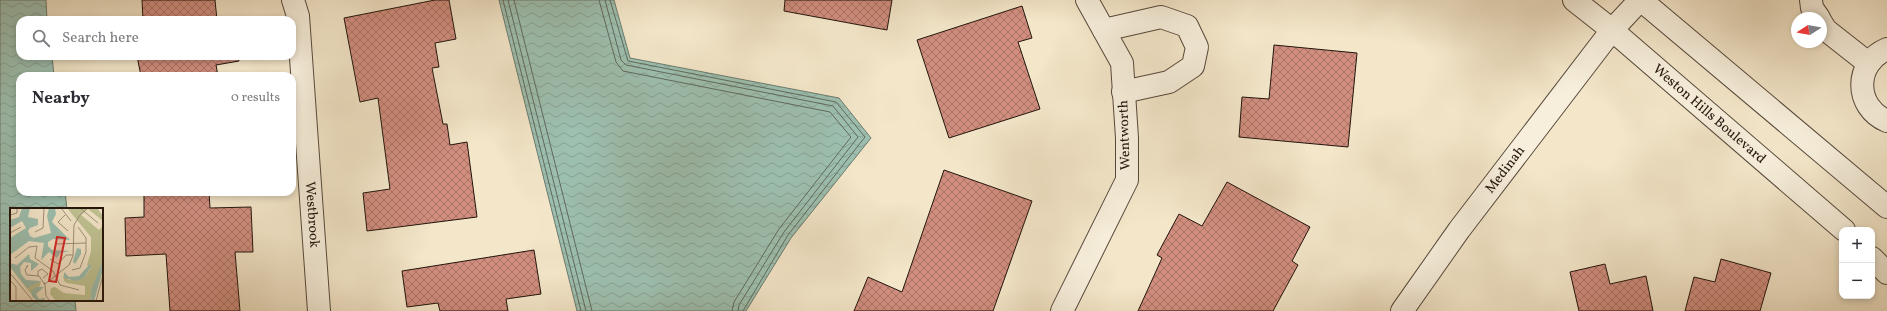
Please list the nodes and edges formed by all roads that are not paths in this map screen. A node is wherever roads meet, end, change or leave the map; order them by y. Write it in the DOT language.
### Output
graph roads {
  1 [pos="293,0"];
  2 [pos="1087,0"];
  3 [pos="1574,0"];
  4 [pos="1640,0"];
  5 [pos="1811,0"];
  6 [pos="1815,12"];
  7 [pos="1104,30"];
  8 [pos="1612,30"];
  9 [pos="1827,31"];
  10 [pos="1887,49"];
  11 [pos="1868,63"];
  12 [pos="1123,92"];
  13 [pos="1887,121"];
  14 [pos="1887,207"];
  15 [pos="1841,227"];
  16 [pos="1875,261"];
  17 [pos="1887,273"];
  18 [pos="319,311"];
  19 [pos="1062,311"];
  20 [pos="1402,311"];
  1 -- 18 [label="street, Westbrook"];
  2 -- 7 [label="street, Wentworth"];
  3 -- 8 [label="street, Weston Hills Boulevard"];
  4 -- 8 [label="street, Medinah"];
  4 -- 14 [label="street"];
  5 -- 6 [label="street"];
  7 -- 12 [label="street, Wentworth"];
  7 -- 12 [label="street"];
  8 -- 15 [label="street, Weston Hills Boulevard"];
  8 -- 20 [label="street, Medinah"];
  9 -- 11 [label="street"];
  10 -- 11 [label="street"];
  11 -- 13 [label="street"];
  12 -- 19 [label="street, Wentworth"];
  16 -- 17 [label="street"];
}
